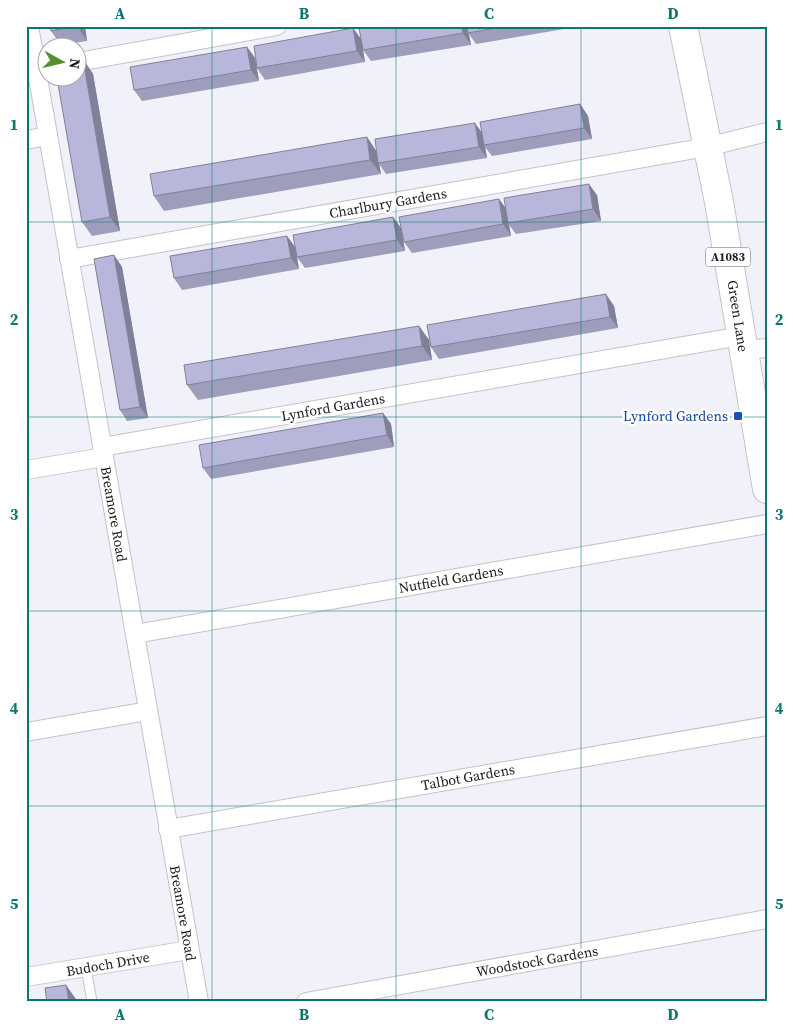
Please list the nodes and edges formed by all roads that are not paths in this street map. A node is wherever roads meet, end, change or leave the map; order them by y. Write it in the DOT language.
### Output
graph roads {
  1 [pos="29,26"];
  2 [pos="277,26"];
  3 [pos="683,26"];
  4 [pos="38,55"];
  5 [pos="88,60"];
  6 [pos="44,88"];
  7 [pos="767,132"];
  8 [pos="48,136"];
  9 [pos="26,140"];
  10 [pos="707,147"];
  11 [pos="69,259"];
  12 [pos="750,345"];
  13 [pos="103,452"];
  14 [pos="26,470"];
  15 [pos="767,489"];
  16 [pos="767,524"];
  17 [pos="135,634"];
  18 [pos="148,711"];
  19 [pos="767,726"];
  20 [pos="26,732"];
  21 [pos="168,830"];
  22 [pos="767,919"];
  23 [pos="190,950"];
  24 [pos="86,967"];
  25 [pos="26,977"];
  26 [pos="92,1002"];
  27 [pos="199,1002"];
  28 [pos="306,1002"];
  1 -- 4 [label="street, Breamore Road"];
  2 -- 5 [label="street"];
  3 -- 10 [label="main road, Green Lane / A1083"];
  6 -- 8 [label="street, Breamore Road"];
  7 -- 10 [label="street, Charlbury Gardens"];
  8 -- 9 [label="street"];
  8 -- 11 [label="street, Breamore Road"];
  10 -- 11 [label="street, Charlbury Gardens"];
  10 -- 12 [label="main road, Green Lane / A1083"];
  11 -- 13 [label="street, Breamore Road"];
  12 -- 13 [label="street, Lynford Gardens"];
  12 -- 15 [label="main road, Green Lane / A1083"];
  13 -- 14 [label="street, Lynford Gardens"];
  13 -- 17 [label="street, Breamore Road"];
  16 -- 17 [label="street, Nutfield Gardens"];
  17 -- 18 [label="street, Breamore Road"];
  18 -- 20 [label="street"];
  18 -- 21 [label="street, Breamore Road"];
  19 -- 21 [label="street, Talbot Gardens"];
  21 -- 23 [label="street, Breamore Road"];
  22 -- 28 [label="street, Woodstock Gardens"];
  23 -- 24 [label="street, Budoch Drive"];
  23 -- 27 [label="street, Breamore Road"];
  24 -- 25 [label="street, Budoch Drive"];
  24 -- 26 [label="lane"];
}
